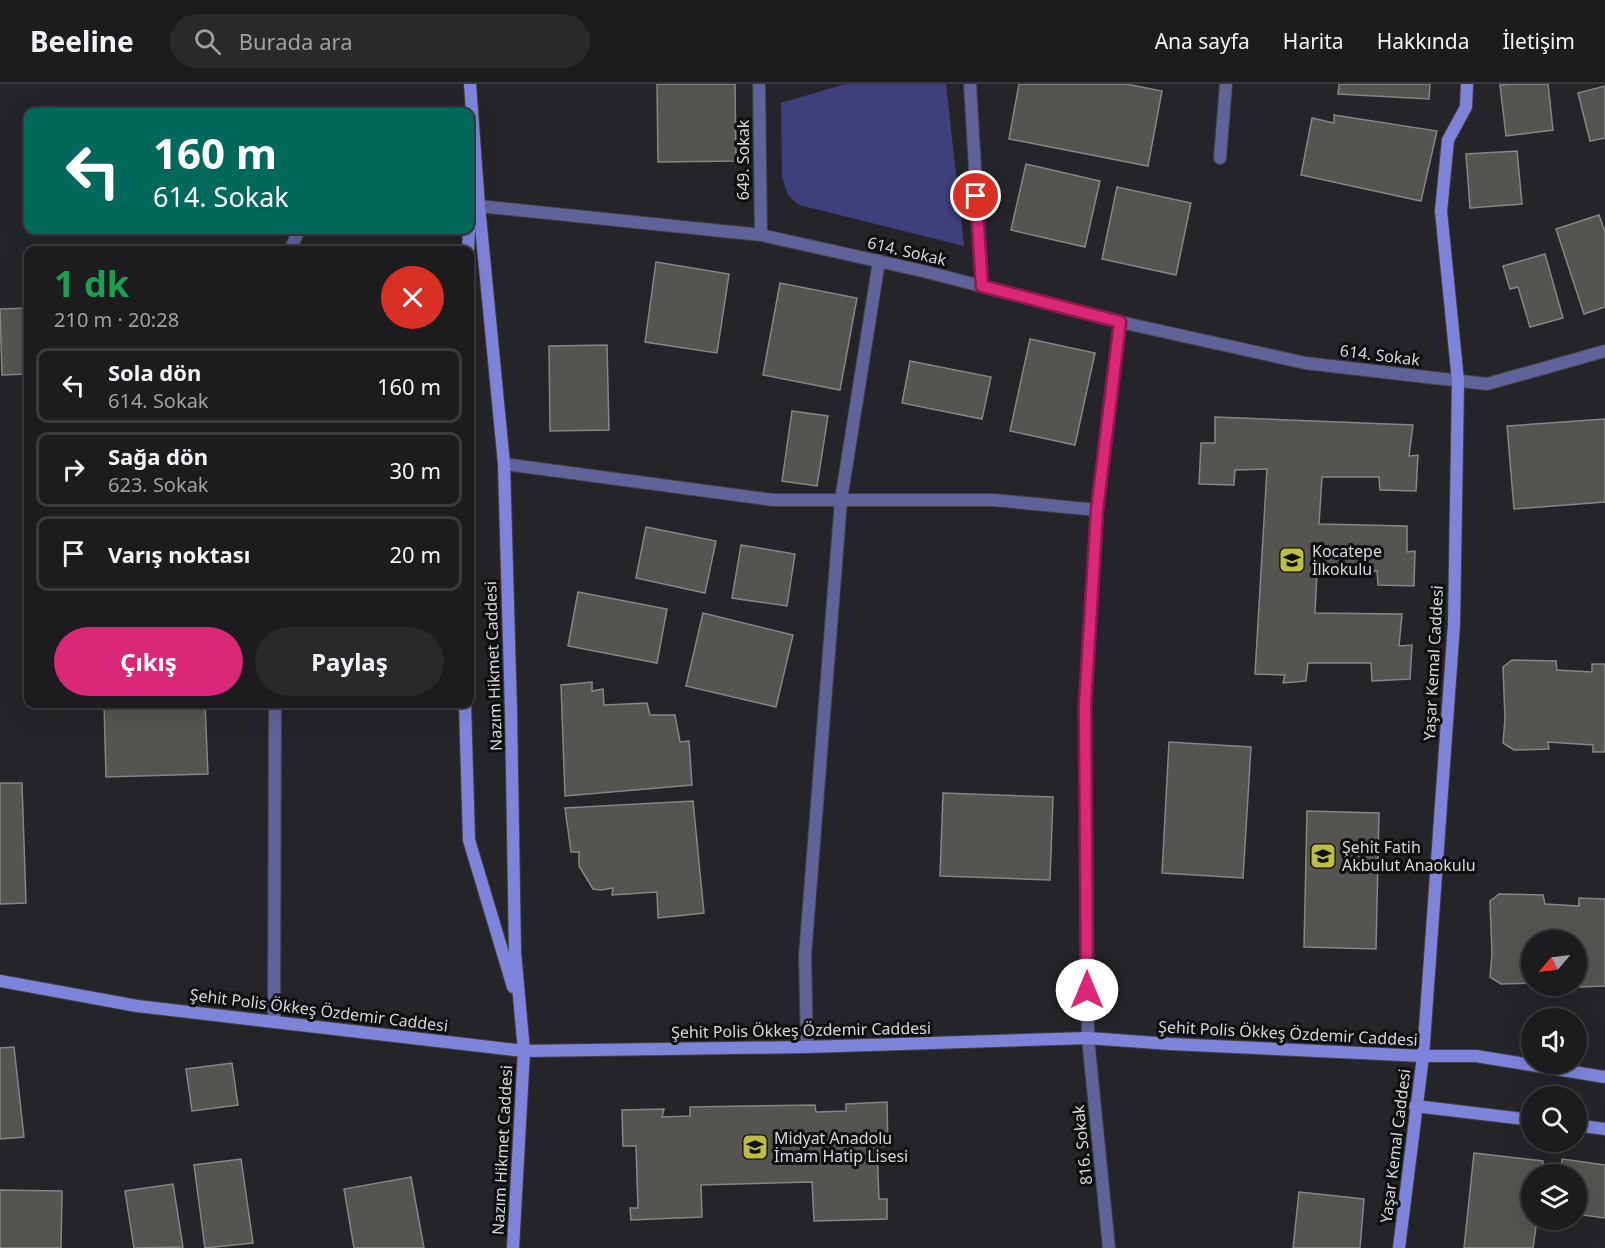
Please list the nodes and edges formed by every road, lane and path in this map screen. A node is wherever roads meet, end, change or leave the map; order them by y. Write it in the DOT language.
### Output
graph roads {
  1 [pos="470,84"];
  2 [pos="759,84"];
  3 [pos="970,84"];
  4 [pos="1226,84"];
  5 [pos="1467,84"];
  6 [pos="471,108"];
  7 [pos="1220,158"];
  8 [pos="474,170"];
  9 [pos="478,206"];
  10 [pos="760,236"];
  11 [pos="879,261"];
  12 [pos="982,286"];
  13 [pos="1120,322"];
  14 [pos="1605,351"];
  15 [pos="1458,381"];
  16 [pos="504,464"];
  17 [pos="841,500"];
  18 [pos="1097,510"];
  19 [pos="275,708"];
  20 [pos="465,708"];
  21 [pos="0,981"];
  22 [pos="521,1013"];
  23 [pos="274,1022"];
  24 [pos="1088,1038"];
  25 [pos="807,1047"];
  26 [pos="524,1051"];
  27 [pos="1423,1056"];
  28 [pos="1605,1077"];
  29 [pos="1415,1106"];
  30 [pos="1521,1119"];
  31 [pos="1587,1127"];
  32 [pos="1605,1129"];
  33 [pos="513,1248"];
  34 [pos="1109,1248"];
  35 [pos="1400,1248"];
  1 -- 6 [label="street, Nazım Hikmet Caddesi"];
  2 -- 10 [label="street, 649. Sokak"];
  3 -- 12 [label="street"];
  4 -- 7 [label="street"];
  5 -- 15 [label="street, Yaşar Kemal Caddesi"];
  8 -- 9 [label="street, Nazım Hikmet Caddesi"];
  9 -- 10 [label="street, 614. Sokak"];
  9 -- 16 [label="street, Nazım Hikmet Caddesi"];
  10 -- 11 [label="street, 614. Sokak"];
  11 -- 12 [label="street, 614. Sokak"];
  11 -- 17 [label="street"];
  12 -- 13 [label="street, 614. Sokak"];
  13 -- 15 [label="street, 614. Sokak"];
  13 -- 18 [label="street, 816. Sokak"];
  14 -- 15 [label="street, 614. Sokak"];
  15 -- 27 [label="street, Yaşar Kemal Caddesi"];
  16 -- 17 [label="street"];
  16 -- 22 [label="street, Nazım Hikmet Caddesi"];
  17 -- 18 [label="street"];
  17 -- 25 [label="street"];
  18 -- 24 [label="street, 816. Sokak"];
  19 -- 23 [label="street"];
  20 -- 22 [label="street"];
  21 -- 23 [label="street, Şehit Polis Ökkeş Özdemir Caddesi"];
  22 -- 26 [label="street, Nazım Hikmet Caddesi"];
  23 -- 26 [label="street, Şehit Polis Ökkeş Özdemir Caddesi"];
  24 -- 25 [label="street, Şehit Polis Ökkeş Özdemir Caddesi"];
  24 -- 27 [label="street, Şehit Polis Ökkeş Özdemir Caddesi"];
  24 -- 34 [label="street, 816. Sokak"];
  25 -- 26 [label="street, Şehit Polis Ökkeş Özdemir Caddesi"];
  26 -- 33 [label="street, Nazım Hikmet Caddesi"];
  27 -- 28 [label="street, Şehit Polis Ökkeş Özdemir Caddesi"];
  27 -- 29 [label="street, Yaşar Kemal Caddesi"];
  29 -- 30 [label="street"];
  29 -- 35 [label="street, Yaşar Kemal Caddesi"];
  31 -- 32 [label="street"];
}
